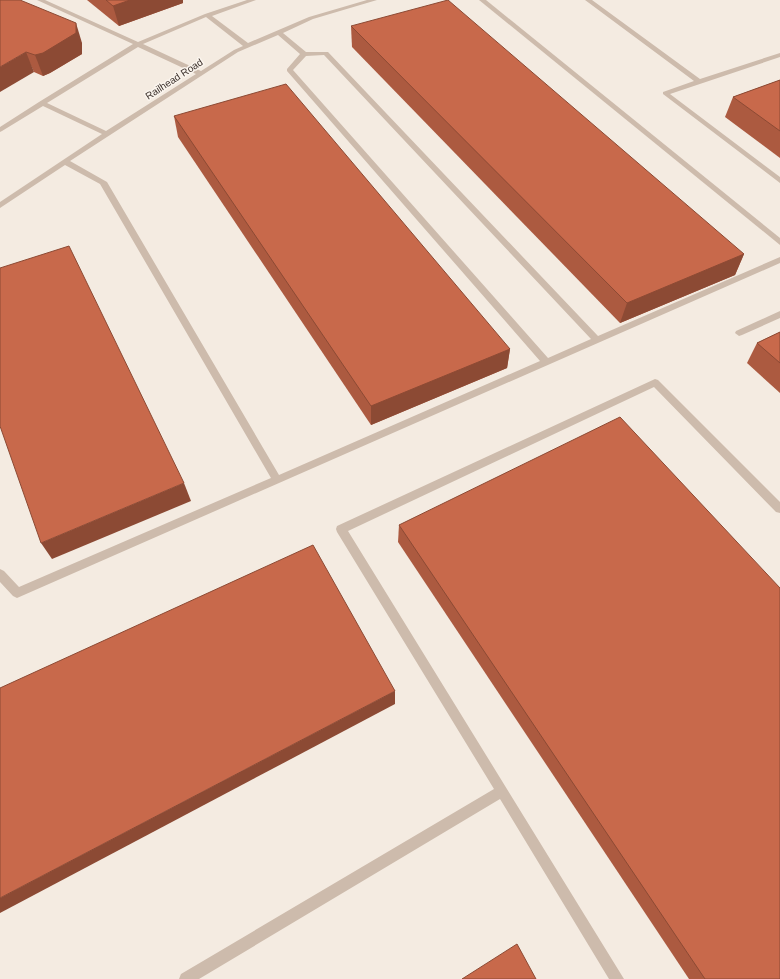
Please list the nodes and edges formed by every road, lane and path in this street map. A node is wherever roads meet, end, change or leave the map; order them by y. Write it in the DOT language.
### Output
graph roads {
  1 [pos="40,0"];
  2 [pos="252,0"];
  3 [pos="374,0"];
  4 [pos="482,0"];
  5 [pos="588,0"];
  6 [pos="207,15"];
  7 [pos="278,32"];
  8 [pos="138,44"];
  9 [pos="247,46"];
  10 [pos="304,54"];
  11 [pos="780,55"];
  12 [pos="200,73"];
  13 [pos="698,82"];
  14 [pos="41,103"];
  15 [pos="0,130"];
  16 [pos="107,134"];
  17 [pos="66,162"];
  18 [pos="780,181"];
  19 [pos="0,206"];
  20 [pos="780,242"];
  21 [pos="780,260"];
  22 [pos="780,314"];
  23 [pos="738,333"];
  24 [pos="597,340"];
  25 [pos="546,362"];
  26 [pos="276,480"];
  27 [pos="780,509"];
  28 [pos="0,574"];
  29 [pos="502,791"];
  30 [pos="186,979"];
  31 [pos="617,979"];
  1 -- 8 [label="street"];
  2 -- 6 [label="street"];
  3 -- 7 [label="street, Railhead Road"];
  4 -- 20 [label="street"];
  5 -- 13 [label="street"];
  6 -- 8 [label="street"];
  6 -- 9 [label="street"];
  7 -- 9 [label="street, Railhead Road"];
  7 -- 10 [label="street"];
  8 -- 12 [label="street"];
  8 -- 14 [label="street"];
  9 -- 12 [label="street, Railhead Road"];
  10 -- 24 [label="street"];
  10 -- 25 [label="street"];
  11 -- 13 [label="street"];
  12 -- 16 [label="street, Railhead Road"];
  13 -- 18 [label="street"];
  14 -- 15 [label="street"];
  14 -- 16 [label="street"];
  16 -- 17 [label="street, Railhead Road"];
  17 -- 19 [label="street, Railhead Road"];
  17 -- 26 [label="street"];
  21 -- 24 [label="street"];
  22 -- 23 [label="street"];
  24 -- 25 [label="street"];
  25 -- 26 [label="street"];
  26 -- 28 [label="street"];
  27 -- 29 [label="street"];
  29 -- 30 [label="street"];
  29 -- 31 [label="street"];
}
